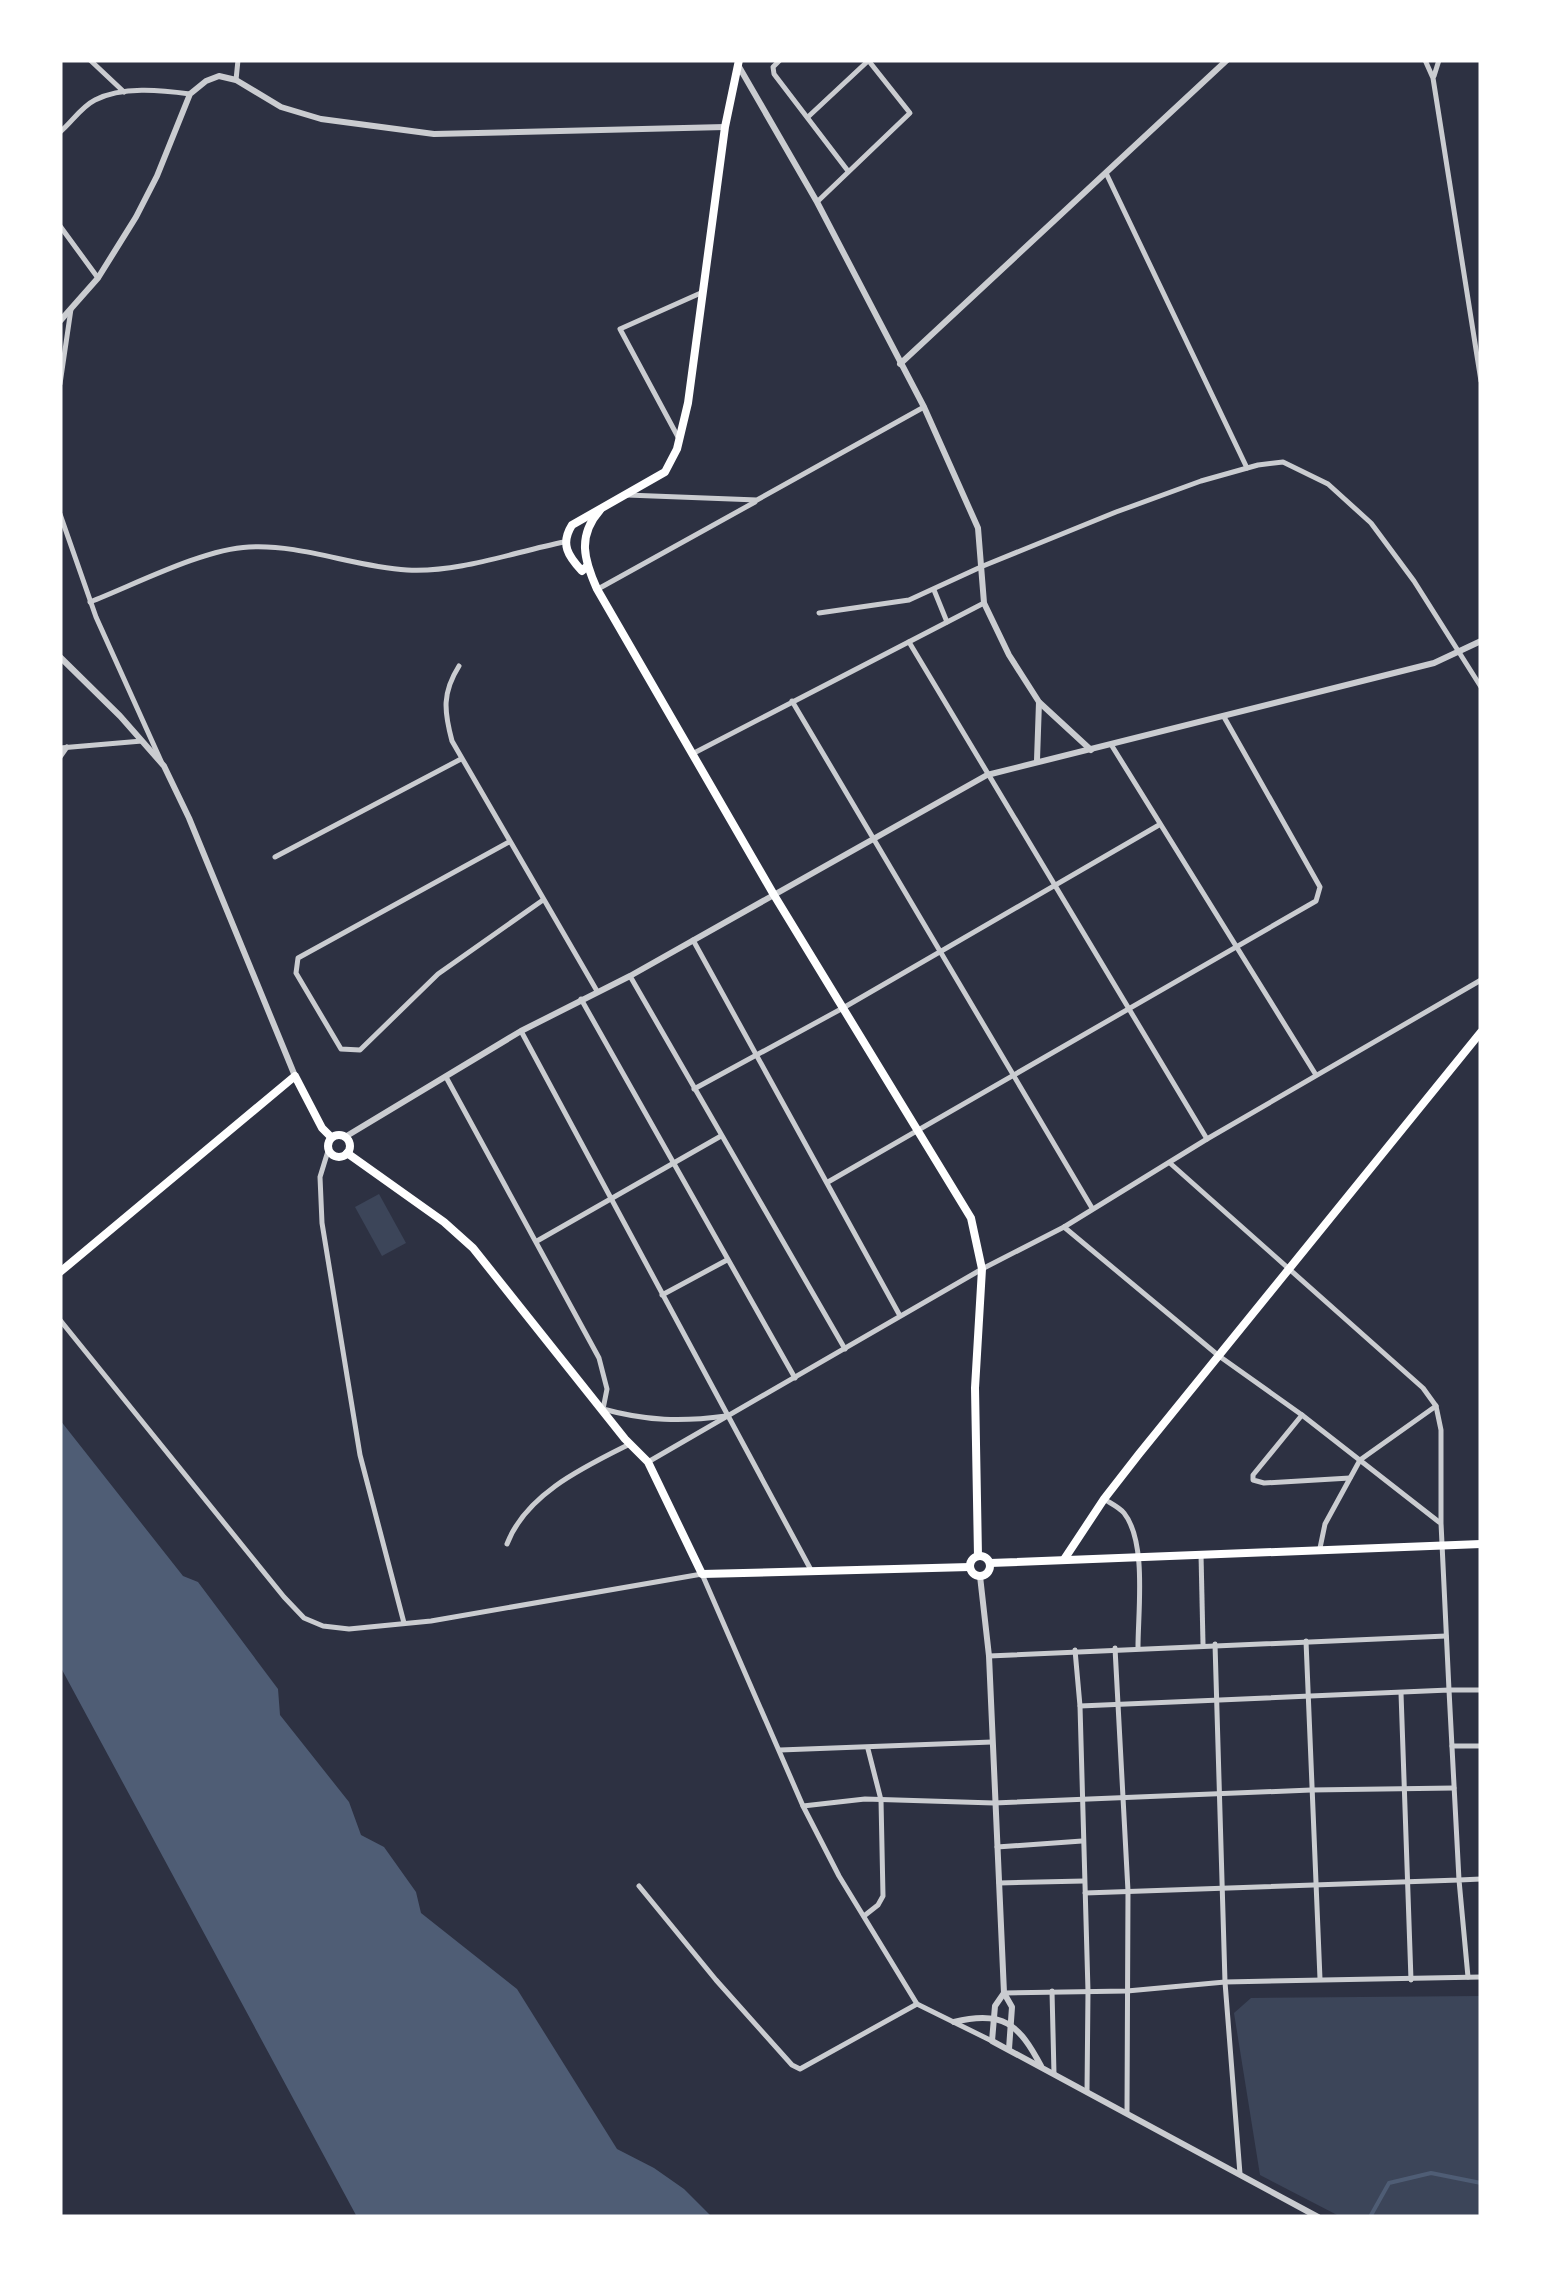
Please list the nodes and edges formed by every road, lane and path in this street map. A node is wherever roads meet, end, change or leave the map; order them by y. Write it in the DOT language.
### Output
graph roads {
  1 [pos="90,60"];
  2 [pos="238,60"];
  3 [pos="780,60"];
  4 [pos="868,60"];
  5 [pos="1226,60"];
  6 [pos="1426,60"];
  7 [pos="1439,60"];
  8 [pos="738,63"];
  9 [pos="1433,78"];
  10 [pos="236,80"];
  11 [pos="124,92"];
  12 [pos="190,94"];
  13 [pos="808,117"];
  14 [pos="725,127"];
  15 [pos="60,132"];
  16 [pos="848,171"];
  17 [pos="1106,173"];
  18 [pos="817,202"];
  19 [pos="60,226"];
  20 [pos="98,278"];
  21 [pos="703,292"];
  22 [pos="71,308"];
  23 [pos="60,321"];
  24 [pos="900,364"];
  25 [pos="1481,381"];
  26 [pos="60,384"];
  27 [pos="924,408"];
  28 [pos="680,440"];
  29 [pos="1247,468"];
  30 [pos="626,495"];
  31 [pos="757,500"];
  32 [pos="600,510"];
  33 [pos="60,514"];
  34 [pos="564,542"];
  35 [pos="586,566"];
  36 [pos="982,566"];
  37 [pos="597,589"];
  38 [pos="934,590"];
  39 [pos="90,602"];
  40 [pos="984,603"];
  41 [pos="819,613"];
  42 [pos="948,622"];
  43 [pos="1481,641"];
  44 [pos="909,642"];
  45 [pos="1457,654"];
  46 [pos="60,657"];
  47 [pos="459,666"];
  48 [pos="1481,687"];
  49 [pos="792,700"];
  50 [pos="1039,702"];
  51 [pos="1224,717"];
  52 [pos="142,741"];
  53 [pos="1112,746"];
  54 [pos="64,748"];
  55 [pos="1091,750"];
  56 [pos="692,754"];
  57 [pos="60,758"];
  58 [pos="461,760"];
  59 [pos="1036,760"];
  60 [pos="164,766"];
  61 [pos="987,775"];
  62 [pos="1159,825"];
  63 [pos="872,839"];
  64 [pos="509,842"];
  65 [pos="274,857"];
  66 [pos="1053,885"];
  67 [pos="774,895"];
  68 [pos="543,900"];
  69 [pos="693,940"];
  70 [pos="1235,948"];
  71 [pos="940,950"];
  72 [pos="630,976"];
  73 [pos="1481,980"];
  74 [pos="597,991"];
  75 [pos="581,999"];
  76 [pos="843,1008"];
  77 [pos="1130,1010"];
  78 [pos="520,1031"];
  79 [pos="1481,1032"];
  80 [pos="756,1053"];
  81 [pos="1316,1075"];
  82 [pos="295,1076"];
  83 [pos="1014,1077"];
  84 [pos="446,1078"];
  85 [pos="694,1088"];
  86 [pos="917,1132"];
  87 [pos="345,1136"];
  88 [pos="722,1136"];
  89 [pos="331,1137"];
  90 [pos="1207,1139"];
  91 [pos="328,1151"];
  92 [pos="348,1153"];
  93 [pos="1170,1163"];
  94 [pos="673,1164"];
  95 [pos="828,1182"];
  96 [pos="611,1199"];
  97 [pos="1092,1208"];
  98 [pos="1064,1227"];
  99 [pos="537,1240"];
  100 [pos="728,1260"];
  101 [pos="1290,1268"];
  102 [pos="982,1269"];
  103 [pos="60,1272"];
  104 [pos="662,1295"];
  105 [pos="900,1316"];
  106 [pos="60,1320"];
  107 [pos="845,1348"];
  108 [pos="1219,1356"];
  109 [pos="795,1378"];
  110 [pos="1436,1406"];
  111 [pos="603,1409"];
  112 [pos="1302,1415"];
  113 [pos="729,1416"];
  114 [pos="630,1444"];
  115 [pos="1360,1460"];
  116 [pos="648,1462"];
  117 [pos="1350,1478"];
  118 [pos="1104,1499"];
  119 [pos="1440,1524"];
  120 [pos="507,1544"];
  121 [pos="1442,1544"];
  122 [pos="1481,1544"];
  123 [pos="1320,1548"];
  124 [pos="1201,1554"];
  125 [pos="978,1556"];
  126 [pos="1138,1556"];
  127 [pos="1065,1558"];
  128 [pos="990,1563"];
  129 [pos="970,1566"];
  130 [pos="812,1572"];
  131 [pos="702,1574"];
  132 [pos="980,1576"];
  133 [pos="404,1624"];
  134 [pos="1446,1636"];
  135 [pos="1306,1640"];
  136 [pos="1203,1644"];
  137 [pos="1215,1644"];
  138 [pos="1138,1647"];
  139 [pos="1115,1648"];
  140 [pos="1075,1650"];
  141 [pos="990,1656"];
  142 [pos="1449,1690"];
  143 [pos="1481,1690"];
  144 [pos="1400,1692"];
  145 [pos="1309,1696"];
  146 [pos="1217,1698"];
  147 [pos="1117,1703"];
  148 [pos="1080,1706"];
  149 [pos="992,1742"];
  150 [pos="1452,1746"];
  151 [pos="1481,1746"];
  152 [pos="868,1748"];
  153 [pos="778,1750"];
  154 [pos="1454,1788"];
  155 [pos="1406,1789"];
  156 [pos="1311,1790"];
  157 [pos="1220,1794"];
  158 [pos="881,1800"];
  159 [pos="1082,1800"];
  160 [pos="1122,1800"];
  161 [pos="994,1803"];
  162 [pos="804,1806"];
  163 [pos="1082,1841"];
  164 [pos="997,1846"];
  165 [pos="1481,1879"];
  166 [pos="1084,1880"];
  167 [pos="1407,1880"];
  168 [pos="1460,1880"];
  169 [pos="999,1883"];
  170 [pos="1316,1885"];
  171 [pos="640,1886"];
  172 [pos="1222,1890"];
  173 [pos="1128,1891"];
  174 [pos="1085,1893"];
  175 [pos="863,1916"];
  176 [pos="1481,1977"];
  177 [pos="1468,1978"];
  178 [pos="1320,1979"];
  179 [pos="1411,1980"];
  180 [pos="1225,1982"];
  181 [pos="1052,1990"];
  182 [pos="1088,1991"];
  183 [pos="1127,1991"];
  184 [pos="1004,1993"];
  185 [pos="917,2004"];
  186 [pos="993,2017"];
  187 [pos="954,2022"];
  188 [pos="1011,2024"];
  189 [pos="992,2041"];
  190 [pos="1009,2049"];
  191 [pos="1042,2068"];
  192 [pos="1054,2074"];
  193 [pos="1087,2093"];
  194 [pos="1128,2116"];
  195 [pos="1240,2177"];
  196 [pos="1318,2217"];
  1 -- 11 [label="street"];
  2 -- 10 [label="street"];
  3 -- 13 [label="street"];
  4 -- 13 [label="street"];
  4 -- 16 [label="street"];
  5 -- 17 [label="street"];
  6 -- 9 [label="street"];
  7 -- 9 [label="street"];
  8 -- 14 [label="main road"];
  8 -- 18 [label="street"];
  9 -- 25 [label="street"];
  10 -- 12 [label="street"];
  10 -- 14 [label="street"];
  11 -- 12 [label="street"];
  11 -- 15 [label="street"];
  12 -- 20 [label="street"];
  13 -- 16 [label="street"];
  14 -- 21 [label="main road"];
  16 -- 18 [label="street"];
  17 -- 24 [label="street"];
  17 -- 29 [label="street"];
  18 -- 24 [label="street"];
  19 -- 20 [label="street"];
  20 -- 22 [label="street"];
  21 -- 28 [label="main road"];
  21 -- 28 [label="street"];
  22 -- 23 [label="street"];
  22 -- 26 [label="street"];
  24 -- 27 [label="street"];
  27 -- 31 [label="street"];
  27 -- 36 [label="street"];
  28 -- 30 [label="main road"];
  29 -- 36 [label="street"];
  29 -- 45 [label="street"];
  30 -- 31 [label="street"];
  30 -- 32 [label="main road"];
  31 -- 37 [label="street"];
  32 -- 34 [label="main road"];
  32 -- 35 [label="main road"];
  33 -- 39 [label="street"];
  34 -- 35 [label="main road"];
  34 -- 39 [label="street"];
  35 -- 37 [label="main road"];
  36 -- 38 [label="street"];
  36 -- 40 [label="street"];
  37 -- 56 [label="main road"];
  38 -- 41 [label="street"];
  38 -- 42 [label="street"];
  39 -- 60 [label="street"];
  40 -- 42 [label="street"];
  40 -- 50 [label="street"];
  42 -- 44 [label="street"];
  43 -- 45 [label="street"];
  44 -- 49 [label="street"];
  44 -- 61 [label="street"];
  45 -- 48 [label="street"];
  45 -- 51 [label="street"];
  46 -- 52 [label="street"];
  47 -- 58 [label="street"];
  49 -- 56 [label="street"];
  49 -- 63 [label="street"];
  50 -- 55 [label="street"];
  50 -- 59 [label="street"];
  51 -- 53 [label="street"];
  51 -- 70 [label="street"];
  52 -- 54 [label="street"];
  52 -- 60 [label="street"];
  53 -- 55 [label="street"];
  53 -- 62 [label="street"];
  54 -- 57 [label="street"];
  55 -- 59 [label="street"];
  56 -- 67 [label="main road"];
  58 -- 64 [label="street"];
  58 -- 65 [label="street"];
  59 -- 61 [label="street"];
  60 -- 82 [label="street"];
  61 -- 63 [label="street"];
  61 -- 66 [label="street"];
  62 -- 66 [label="street"];
  62 -- 70 [label="street"];
  63 -- 67 [label="street"];
  63 -- 71 [label="street"];
  64 -- 68 [label="street"];
  64 -- 68 [label="street"];
  66 -- 71 [label="street"];
  66 -- 77 [label="street"];
  67 -- 69 [label="street"];
  67 -- 76 [label="main road"];
  68 -- 74 [label="street"];
  69 -- 72 [label="street"];
  69 -- 80 [label="street"];
  70 -- 77 [label="street"];
  70 -- 81 [label="street"];
  71 -- 76 [label="street"];
  71 -- 83 [label="street"];
  72 -- 74 [label="street"];
  72 -- 85 [label="street"];
  73 -- 81 [label="street"];
  74 -- 75 [label="street"];
  75 -- 78 [label="street"];
  75 -- 94 [label="street"];
  76 -- 80 [label="street"];
  76 -- 86 [label="main road"];
  77 -- 83 [label="street"];
  77 -- 90 [label="street"];
  78 -- 84 [label="street"];
  78 -- 96 [label="street"];
  79 -- 101 [label="main road"];
  80 -- 85 [label="street"];
  80 -- 95 [label="street"];
  81 -- 90 [label="street"];
  82 -- 89 [label="main road"];
  82 -- 103 [label="main road"];
  83 -- 86 [label="street"];
  83 -- 97 [label="street"];
  84 -- 87 [label="street"];
  84 -- 99 [label="street"];
  85 -- 88 [label="street"];
  86 -- 95 [label="street"];
  86 -- 102 [label="main road"];
  87 -- 89 [label="main road"];
  87 -- 92 [label="main road"];
  88 -- 94 [label="street"];
  88 -- 107 [label="street"];
  89 -- 91 [label="main road"];
  90 -- 93 [label="street"];
  91 -- 92 [label="main road"];
  91 -- 133 [label="street"];
  92 -- 111 [label="main road"];
  93 -- 97 [label="street"];
  93 -- 101 [label="street"];
  94 -- 96 [label="street"];
  94 -- 100 [label="street"];
  95 -- 105 [label="street"];
  96 -- 99 [label="street"];
  96 -- 104 [label="street"];
  97 -- 98 [label="street"];
  98 -- 102 [label="street"];
  98 -- 108 [label="street"];
  99 -- 111 [label="street"];
  100 -- 104 [label="street"];
  100 -- 109 [label="street"];
  101 -- 108 [label="main road"];
  101 -- 110 [label="street"];
  102 -- 105 [label="street"];
  102 -- 125 [label="main road"];
  104 -- 113 [label="street"];
  105 -- 107 [label="street"];
  106 -- 133 [label="street"];
  107 -- 109 [label="street"];
  108 -- 112 [label="street"];
  108 -- 118 [label="main road"];
  109 -- 113 [label="street"];
  110 -- 115 [label="street"];
  110 -- 119 [label="street"];
  111 -- 113 [label="street"];
  111 -- 114 [label="main road"];
  112 -- 115 [label="street"];
  112 -- 117 [label="street"];
  113 -- 116 [label="street"];
  113 -- 130 [label="street"];
  114 -- 116 [label="main road"];
  114 -- 120 [label="street"];
  115 -- 117 [label="street"];
  115 -- 119 [label="street"];
  116 -- 131 [label="main road"];
  117 -- 123 [label="street"];
  118 -- 126 [label="street"];
  118 -- 127 [label="main road"];
  119 -- 121 [label="street"];
  121 -- 122 [label="main road"];
  121 -- 123 [label="main road"];
  121 -- 134 [label="street"];
  123 -- 124 [label="main road"];
  124 -- 126 [label="main road"];
  124 -- 136 [label="street"];
  125 -- 128 [label="main road"];
  125 -- 129 [label="main road"];
  126 -- 127 [label="main road"];
  126 -- 138 [label="street"];
  127 -- 128 [label="main road"];
  128 -- 132 [label="main road"];
  129 -- 130 [label="main road"];
  129 -- 132 [label="main road"];
  130 -- 131 [label="main road"];
  131 -- 133 [label="street"];
  131 -- 153 [label="street"];
  132 -- 141 [label="street"];
  134 -- 135 [label="street"];
  134 -- 142 [label="street"];
  135 -- 137 [label="street"];
  135 -- 145 [label="street"];
  136 -- 137 [label="street"];
  136 -- 138 [label="street"];
  137 -- 146 [label="street"];
  138 -- 139 [label="street"];
  139 -- 140 [label="street"];
  139 -- 147 [label="street"];
  140 -- 141 [label="street"];
  140 -- 148 [label="street"];
  141 -- 149 [label="street"];
  142 -- 143 [label="street"];
  142 -- 144 [label="street"];
  142 -- 150 [label="street"];
  144 -- 145 [label="street"];
  144 -- 155 [label="street"];
  145 -- 146 [label="street"];
  145 -- 156 [label="street"];
  146 -- 147 [label="street"];
  146 -- 157 [label="street"];
  147 -- 148 [label="street"];
  147 -- 160 [label="street"];
  148 -- 159 [label="street"];
  149 -- 152 [label="street"];
  149 -- 161 [label="street"];
  150 -- 151 [label="street"];
  150 -- 154 [label="street"];
  152 -- 153 [label="street"];
  152 -- 158 [label="street"];
  153 -- 162 [label="street"];
  154 -- 155 [label="street"];
  154 -- 168 [label="street"];
  155 -- 156 [label="street"];
  155 -- 167 [label="street"];
  156 -- 157 [label="street"];
  156 -- 170 [label="street"];
  157 -- 160 [label="street"];
  157 -- 172 [label="street"];
  158 -- 161 [label="street"];
  158 -- 162 [label="street"];
  158 -- 175 [label="street"];
  159 -- 160 [label="street"];
  159 -- 161 [label="street"];
  159 -- 163 [label="street"];
  160 -- 173 [label="street"];
  161 -- 164 [label="street"];
  162 -- 175 [label="street"];
  163 -- 164 [label="street"];
  163 -- 166 [label="street"];
  164 -- 169 [label="street"];
  165 -- 168 [label="street"];
  166 -- 169 [label="street"];
  166 -- 174 [label="street"];
  167 -- 168 [label="street"];
  167 -- 170 [label="street"];
  167 -- 179 [label="street"];
  168 -- 177 [label="street"];
  169 -- 184 [label="street"];
  170 -- 172 [label="street"];
  170 -- 178 [label="street"];
  171 -- 185 [label="street"];
  172 -- 173 [label="street"];
  172 -- 180 [label="street"];
  173 -- 174 [label="street"];
  173 -- 183 [label="street"];
  174 -- 182 [label="street"];
  175 -- 185 [label="street"];
  176 -- 177 [label="street"];
  177 -- 179 [label="street"];
  178 -- 179 [label="street"];
  178 -- 180 [label="street"];
  180 -- 183 [label="street"];
  180 -- 195 [label="street"];
  181 -- 182 [label="street"];
  181 -- 184 [label="street"];
  181 -- 192 [label="street"];
  182 -- 183 [label="street"];
  182 -- 193 [label="street"];
  183 -- 194 [label="street"];
  184 -- 186 [label="street"];
  184 -- 188 [label="street"];
  185 -- 187 [label="street"];
  186 -- 187 [label="street"];
  186 -- 188 [label="street"];
  186 -- 189 [label="street"];
  187 -- 189 [label="street"];
  188 -- 190 [label="street"];
  188 -- 191 [label="street"];
  189 -- 190 [label="street"];
  190 -- 191 [label="street"];
  191 -- 192 [label="street"];
  192 -- 193 [label="street"];
  193 -- 194 [label="street"];
  194 -- 195 [label="street"];
  195 -- 196 [label="street"];
}
